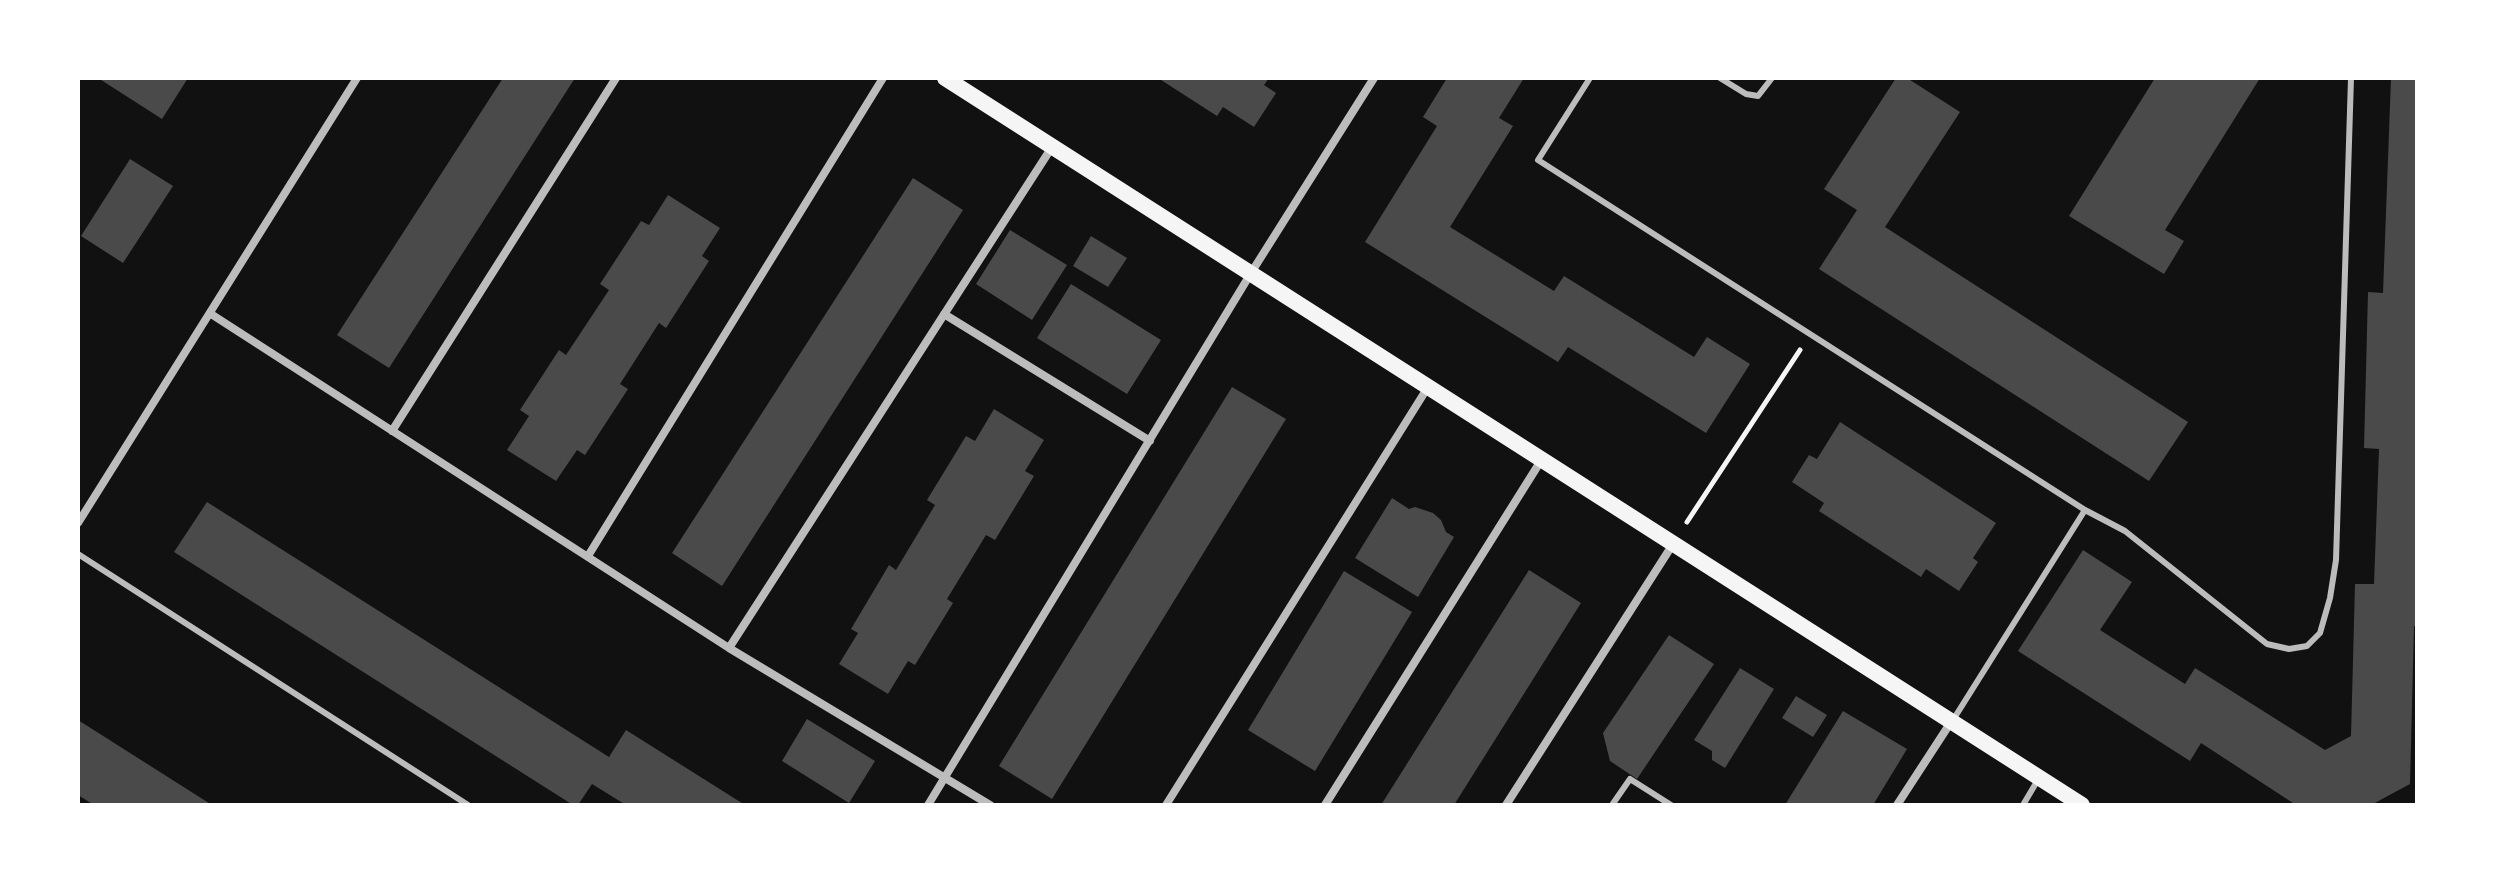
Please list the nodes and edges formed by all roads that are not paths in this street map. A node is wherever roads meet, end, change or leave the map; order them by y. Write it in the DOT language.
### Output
graph roads {
  1 [pos="357,78"];
  2 [pos="616,78"];
  3 [pos="883,78"];
  4 [pos="945,78"];
  5 [pos="1374,78"];
  6 [pos="1590,78"];
  7 [pos="1720,78"];
  8 [pos="1772,78"];
  9 [pos="2351,78"];
  10 [pos="1052,147"];
  11 [pos="1251,273"];
  12 [pos="211,314"];
  13 [pos="944,314"];
  14 [pos="1429,386"];
  15 [pos="392,431"];
  16 [pos="1150,441"];
  17 [pos="1542,459"];
  18 [pos="2085,510"];
  19 [pos="78,523"];
  20 [pos="1674,543"];
  21 [pos="78,554"];
  22 [pos="588,556"];
  23 [pos="729,648"];
  24 [pos="1952,721"];
  25 [pos="945,778"];
  26 [pos="2039,778"];
  27 [pos="468,805"];
  28 [pos="928,805"];
  29 [pos="990,805"];
  30 [pos="1166,805"];
  31 [pos="1325,805"];
  32 [pos="1506,805"];
  33 [pos="1612,805"];
  34 [pos="1671,805"];
  35 [pos="1897,805"];
  36 [pos="2023,805"];
  37 [pos="2082,805"];
  1 -- 12 [label="street"];
  2 -- 15 [label="street"];
  3 -- 22 [label="street"];
  4 -- 10 [label="main road"];
  5 -- 11 [label="street"];
  6 -- 18 [label="lane"];
  7 -- 8 [label="lane"];
  9 -- 18 [label="lane"];
  10 -- 11 [label="main road"];
  10 -- 13 [label="street"];
  11 -- 14 [label="main road"];
  11 -- 16 [label="street"];
  12 -- 15 [label="street"];
  12 -- 19 [label="street"];
  13 -- 16 [label="street"];
  13 -- 23 [label="street"];
  14 -- 17 [label="main road"];
  14 -- 30 [label="street"];
  15 -- 22 [label="street"];
  16 -- 25 [label="street"];
  17 -- 20 [label="main road"];
  17 -- 31 [label="street"];
  18 -- 24 [label="lane"];
  20 -- 24 [label="main road"];
  20 -- 32 [label="street"];
  21 -- 27 [label="lane"];
  22 -- 23 [label="street"];
  23 -- 25 [label="street"];
  24 -- 26 [label="main road"];
  24 -- 35 [label="street"];
  25 -- 28 [label="street"];
  25 -- 29 [label="street"];
  26 -- 36 [label="lane"];
  26 -- 37 [label="main road"];
  33 -- 34 [label="lane"];
}
